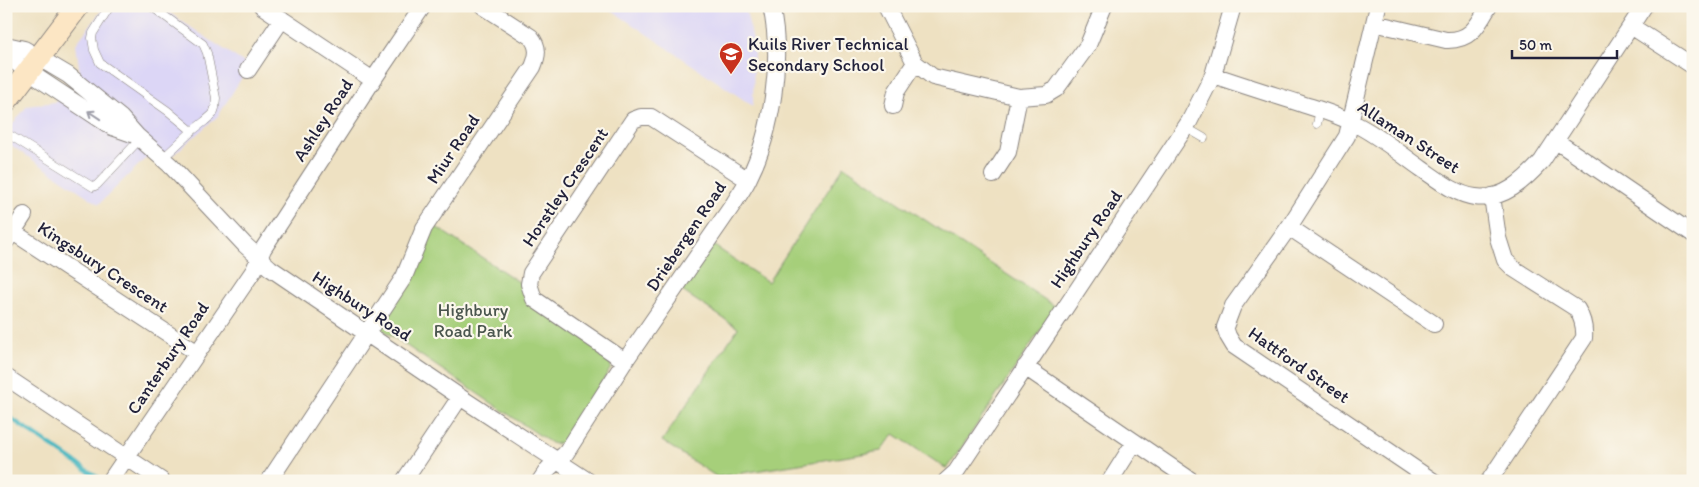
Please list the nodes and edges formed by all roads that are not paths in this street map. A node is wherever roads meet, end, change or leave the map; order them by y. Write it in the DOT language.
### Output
graph roads {
  1 [pos="78,6"];
  2 [pos="110,6"];
  3 [pos="151,6"];
  4 [pos="262,6"];
  5 [pos="423,6"];
  6 [pos="483,6"];
  7 [pos="771,6"];
  8 [pos="886,6"];
  9 [pos="1104,6"];
  10 [pos="1232,6"];
  11 [pos="1378,6"];
  12 [pos="1489,6"];
  13 [pos="1644,6"];
  14 [pos="282,19"];
  15 [pos="1374,23"];
  16 [pos="1631,26"];
  17 [pos="6,45"];
  18 [pos="6,49"];
  19 [pos="915,64"];
  20 [pos="34,65"];
  21 [pos="1693,66"];
  22 [pos="248,70"];
  23 [pos="1213,75"];
  24 [pos="373,80"];
  25 [pos="1019,96"];
  26 [pos="6,101"];
  27 [pos="894,106"];
  28 [pos="1351,122"];
  29 [pos="1185,127"];
  30 [pos="192,131"];
  31 [pos="11,136"];
  32 [pos="138,137"];
  33 [pos="1204,138"];
  34 [pos="1556,141"];
  35 [pos="163,158"];
  36 [pos="993,175"];
  37 [pos="748,180"];
  38 [pos="1492,196"];
  39 [pos="24,215"];
  40 [pos="1289,226"];
  41 [pos="1693,234"];
  42 [pos="10,236"];
  43 [pos="259,258"];
  44 [pos="1434,324"];
  45 [pos="367,334"];
  46 [pos="196,352"];
  47 [pos="624,361"];
  48 [pos="1025,367"];
  49 [pos="6,377"];
  50 [pos="460,397"];
  51 [pos="1134,443"];
  52 [pos="558,460"];
  53 [pos="118,469"];
  54 [pos="162,481"];
  55 [pos="269,481"];
  56 [pos="404,481"];
  57 [pos="540,481"];
  58 [pos="588,481"];
  59 [pos="946,481"];
  60 [pos="1110,481"];
  61 [pos="1192,481"];
  62 [pos="1433,481"];
  63 [pos="1489,481"];
  1 -- 20 [label="street"];
  2 -- 30 [label="lane"];
  3 -- 30 [label="lane"];
  4 -- 14 [label="street"];
  5 -- 24 [label="street, Ashley Road"];
  6 -- 45 [label="street, Miur Road"];
  7 -- 37 [label="street, Driebergen Road"];
  8 -- 19 [label="street"];
  9 -- 25 [label="street"];
  10 -- 23 [label="street, Highbury Road"];
  11 -- 15 [label="street, Hattford Street"];
  12 -- 15 [label="street"];
  13 -- 16 [label="street, Allaman Street"];
  14 -- 22 [label="street"];
  14 -- 24 [label="street"];
  15 -- 28 [label="street, Hattford Street"];
  16 -- 21 [label="street"];
  16 -- 34 [label="street, Allaman Street"];
  17 -- 20 [label="street"];
  18 -- 20 [label="street"];
  19 -- 25 [label="street"];
  19 -- 27 [label="street"];
  20 -- 26 [label="street"];
  20 -- 32 [label="street, Highbury Road"];
  23 -- 28 [label="street, Allaman Street"];
  23 -- 29 [label="street, Highbury Road"];
  24 -- 43 [label="street, Ashley Road"];
  25 -- 36 [label="street"];
  28 -- 38 [label="street, Allaman Street"];
  28 -- 40 [label="street, Hattford Street"];
  29 -- 33 [label="lane"];
  29 -- 48 [label="street, Highbury Road"];
  30 -- 35 [label="lane"];
  31 -- 32 [label="lane"];
  32 -- 35 [label="street, Highbury Road"];
  34 -- 38 [label="street, Allaman Street"];
  34 -- 41 [label="street"];
  35 -- 43 [label="street, Highbury Road"];
  37 -- 47 [label="street, Driebergen Road"];
  37 -- 47 [label="street, Horstley Crescent"];
  38 -- 63 [label="street"];
  39 -- 42 [label="street, Kingsbury Crescent"];
  40 -- 44 [label="street"];
  40 -- 62 [label="street, Hattford Street"];
  42 -- 46 [label="street, Kingsbury Crescent"];
  43 -- 45 [label="street, Highbury Road"];
  43 -- 46 [label="street, Canterbury Road"];
  45 -- 50 [label="street, Highbury Road"];
  45 -- 55 [label="street"];
  46 -- 53 [label="street, Canterbury Road"];
  47 -- 52 [label="street, Driebergen Road"];
  48 -- 51 [label="street"];
  48 -- 59 [label="street, Highbury Road"];
  49 -- 53 [label="street"];
  50 -- 52 [label="street, Highbury Road"];
  50 -- 56 [label="street"];
  51 -- 60 [label="street"];
  51 -- 61 [label="street"];
  52 -- 57 [label="street, Driebergen Road"];
  52 -- 58 [label="street, Highbury Road"];
  53 -- 54 [label="street"];
}
